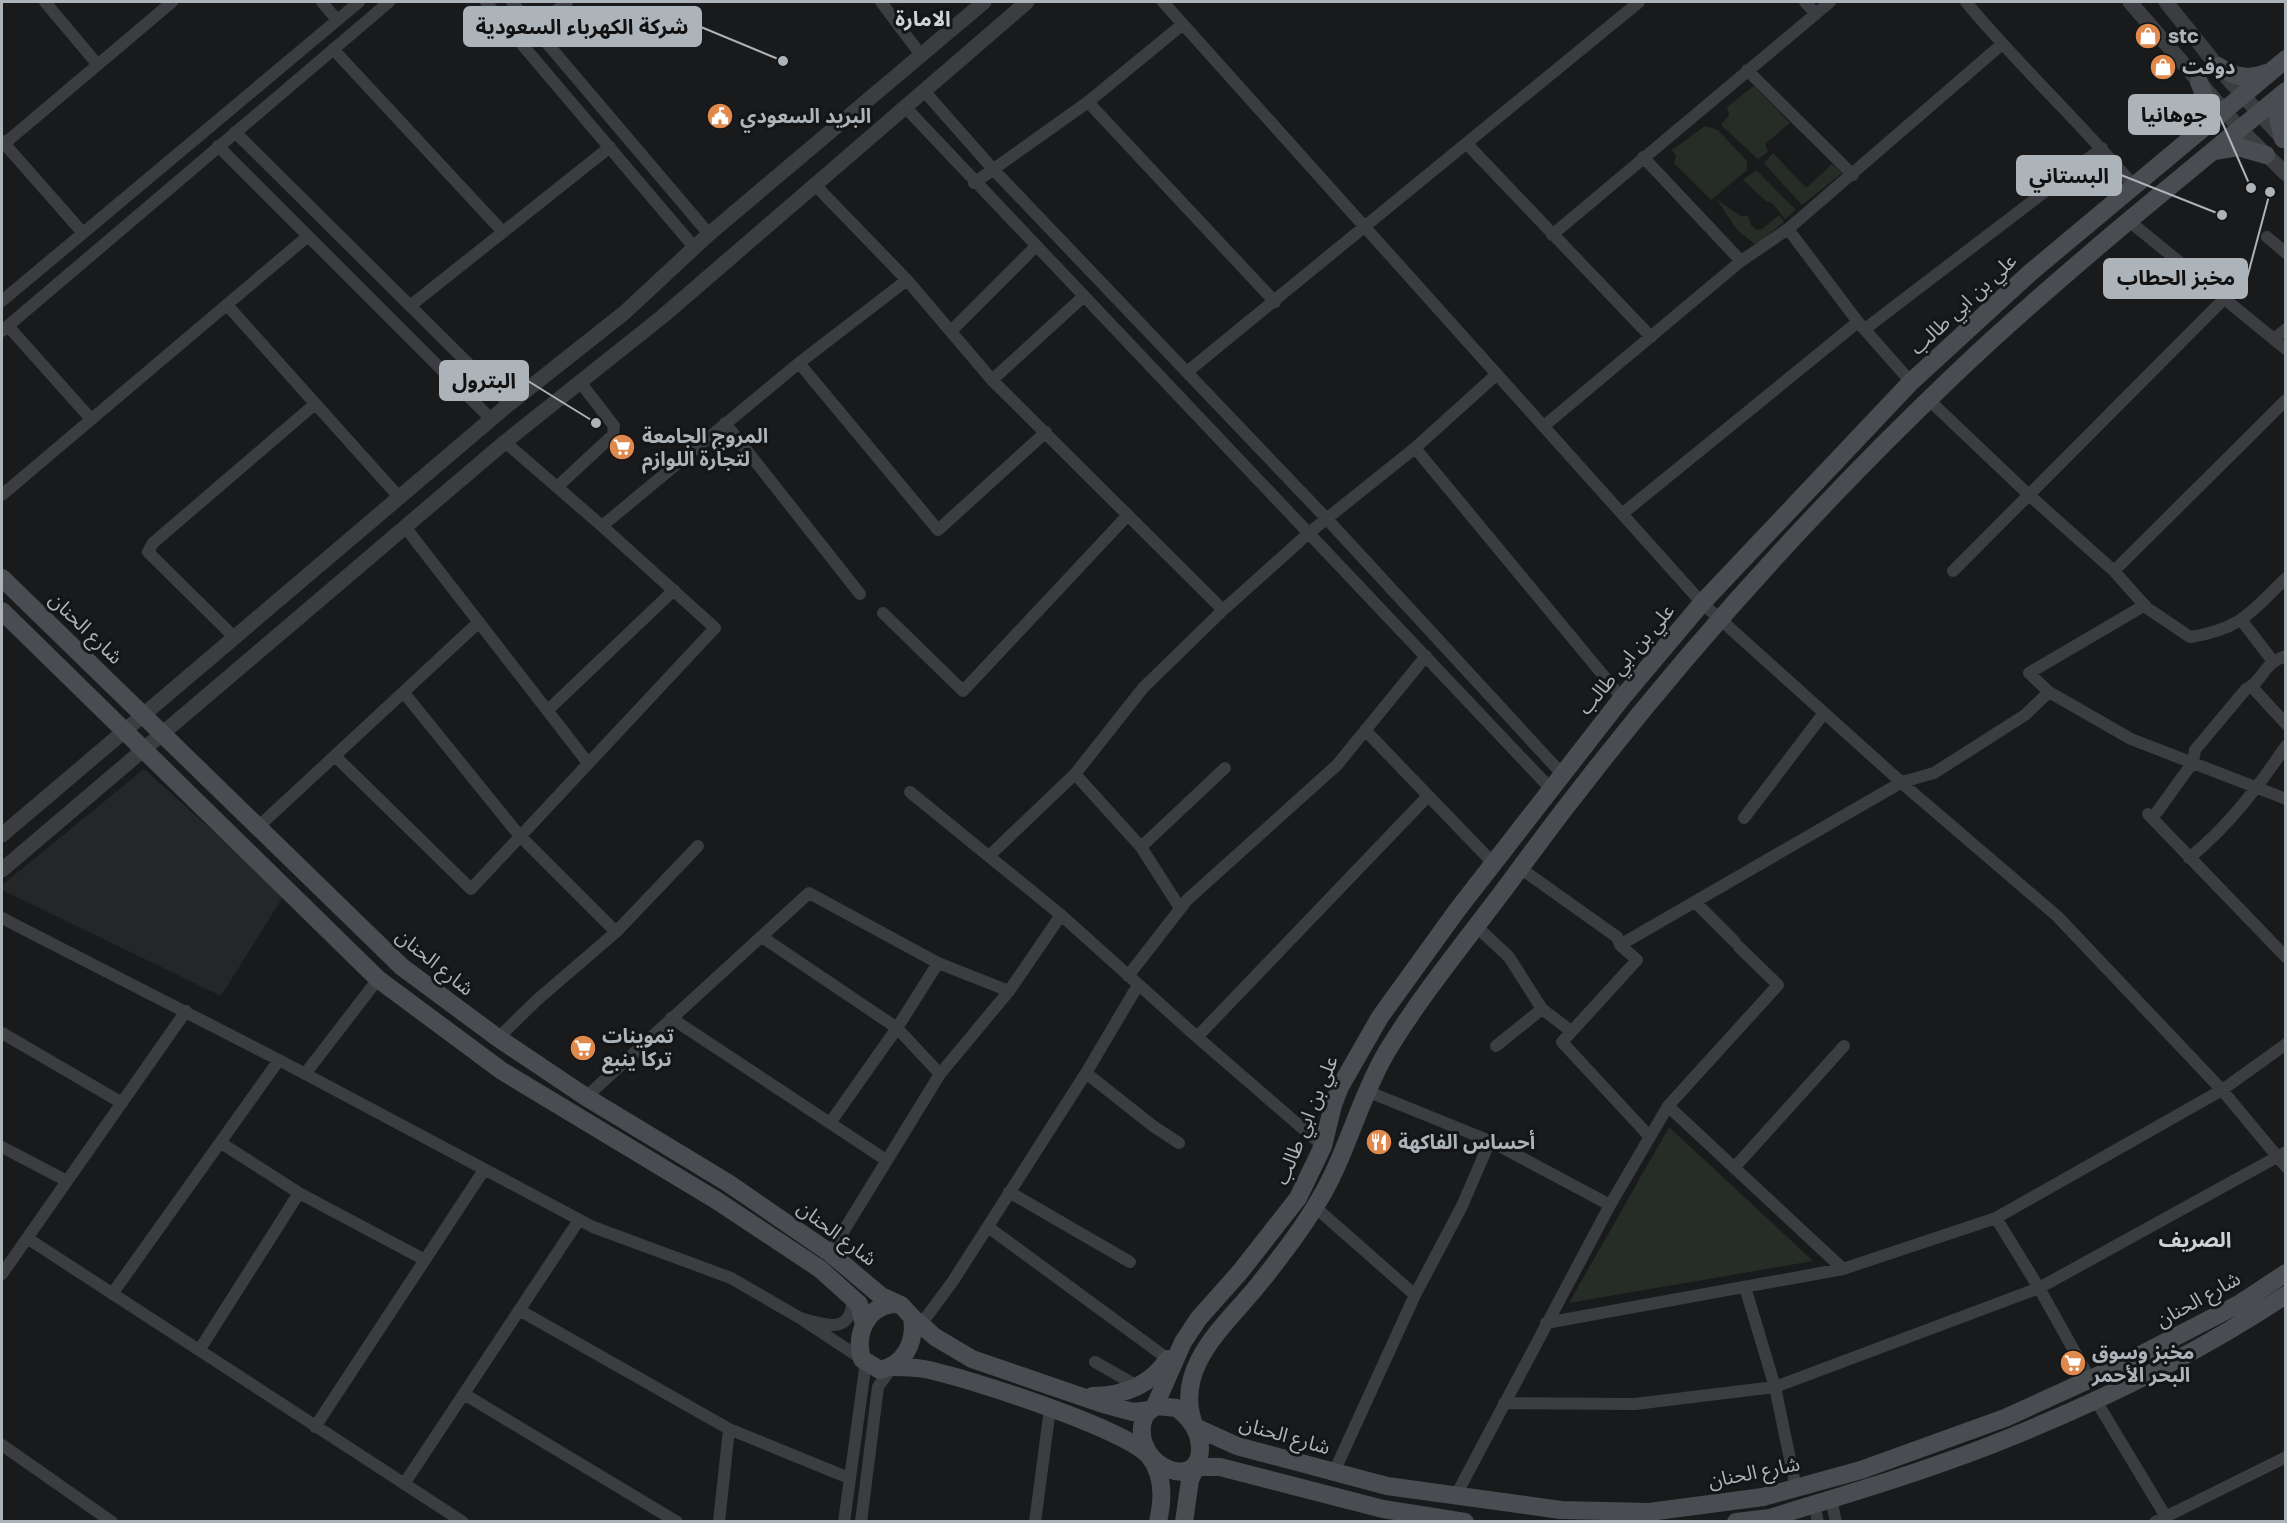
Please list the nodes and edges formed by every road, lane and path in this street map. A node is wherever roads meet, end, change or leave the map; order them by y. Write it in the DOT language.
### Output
graph roads {
  1 [pos="45,2"];
  2 [pos="172,2"];
  3 [pos="322,2"];
  4 [pos="359,2"];
  5 [pos="389,2"];
  6 [pos="486,2"];
  7 [pos="512,2"];
  8 [pos="567,2"];
  9 [pos="881,2"];
  10 [pos="984,2"];
  11 [pos="1027,2"];
  12 [pos="1163,2"];
  13 [pos="1639,2"];
  14 [pos="1805,2"];
  15 [pos="1830,2"];
  16 [pos="1966,2"];
  17 [pos="2130,2"];
  18 [pos="2166,2"];
  19 [pos="1816,14"];
  20 [pos="337,20"];
  21 [pos="1183,24"];
  22 [pos="534,27"];
  23 [pos="2001,45"];
  24 [pos="333,49"];
  25 [pos="921,55"];
  26 [pos="2286,59"];
  27 [pos="98,65"];
  28 [pos="2218,66"];
  29 [pos="1747,70"];
  30 [pos="2270,72"];
  31 [pos="2199,82"];
  32 [pos="925,92"];
  33 [pos="2286,92"];
  34 [pos="2242,95"];
  35 [pos="1088,102"];
  36 [pos="906,108"];
  37 [pos="2223,111"];
  38 [pos="2259,114"];
  39 [pos="2240,129"];
  40 [pos="235,132"];
  41 [pos="2195,134"];
  42 [pos="2284,140"];
  43 [pos="3,143"];
  44 [pos="1467,144"];
  45 [pos="218,146"];
  46 [pos="610,147"];
  47 [pos="2102,148"];
  48 [pos="2210,153"];
  49 [pos="2266,155"];
  50 [pos="1643,157"];
  51 [pos="992,168"];
  52 [pos="2286,174"];
  53 [pos="1853,175"];
  54 [pos="974,183"];
  55 [pos="2133,185"];
  56 [pos="816,186"];
  57 [pos="2129,220"];
  58 [pos="1366,227"];
  59 [pos="1788,229"];
  60 [pos="503,232"];
  61 [pos="83,233"];
  62 [pos="709,234"];
  63 [pos="1552,235"];
  64 [pos="308,236"];
  65 [pos="2267,237"];
  66 [pos="1036,246"];
  67 [pos="694,247"];
  68 [pos="2286,253"];
  69 [pos="1742,261"];
  70 [pos="907,280"];
  71 [pos="1084,296"];
  72 [pos="2224,299"];
  73 [pos="2,301"];
  74 [pos="1275,302"];
  75 [pos="226,305"];
  76 [pos="411,306"];
  77 [pos="1861,326"];
  78 [pos="4,328"];
  79 [pos="2286,329"];
  80 [pos="951,331"];
  81 [pos="1651,338"];
  82 [pos="2274,339"];
  83 [pos="2286,349"];
  84 [pos="799,363"];
  85 [pos="1187,372"];
  86 [pos="1497,374"];
  87 [pos="992,381"];
  88 [pos="580,382"];
  89 [pos="1911,382"];
  90 [pos="1929,400"];
  91 [pos="2286,400"];
  92 [pos="315,404"];
  93 [pos="509,404"];
  94 [pos="91,419"];
  95 [pos="491,419"];
  96 [pos="725,423"];
  97 [pos="1544,426"];
  98 [pos="1046,432"];
  99 [pos="505,442"];
  100 [pos="1414,448"];
  101 [pos="557,486"];
  102 [pos="2,495"];
  103 [pos="2029,495"];
  104 [pos="399,497"];
  105 [pos="1622,514"];
  106 [pos="1127,516"];
  107 [pos="1326,518"];
  108 [pos="602,526"];
  109 [pos="405,527"];
  110 [pos="1310,532"];
  111 [pos="2114,571"];
  112 [pos="1953,572"];
  113 [pos="2,578"];
  114 [pos="2286,578"];
  115 [pos="674,590"];
  116 [pos="860,594"];
  117 [pos="1702,603"];
  118 [pos="2145,606"];
  119 [pos="1223,610"];
  120 [pos="2,611"];
  121 [pos="883,614"];
  122 [pos="1718,620"];
  123 [pos="2242,621"];
  124 [pos="479,622"];
  125 [pos="234,637"];
  126 [pos="1426,656"];
  127 [pos="2286,656"];
  128 [pos="2272,660"];
  129 [pos="2252,687"];
  130 [pos="2049,692"];
  131 [pos="404,693"];
  132 [pos="1622,698"];
  133 [pos="548,711"];
  134 [pos="1824,713"];
  135 [pos="143,714"];
  136 [pos="2286,724"];
  137 [pos="1365,730"];
  138 [pos="125,731"];
  139 [pos="163,734"];
  140 [pos="2286,746"];
  141 [pos="144,750"];
  142 [pos="336,757"];
  143 [pos="2193,762"];
  144 [pos="588,763"];
  145 [pos="1225,768"];
  146 [pos="1076,774"];
  147 [pos="1562,774"];
  148 [pos="1902,782"];
  149 [pos="2258,788"];
  150 [pos="1551,789"];
  151 [pos="910,792"];
  152 [pos="1428,796"];
  153 [pos="2286,799"];
  154 [pos="1744,818"];
  155 [pos="258,827"];
  156 [pos="2,835"];
  157 [pos="519,835"];
  158 [pos="698,846"];
  159 [pos="1142,847"];
  160 [pos="989,856"];
  161 [pos="2189,858"];
  162 [pos="1493,863"];
  163 [pos="1520,868"];
  164 [pos="2,870"];
  165 [pos="1696,903"];
  166 [pos="1180,908"];
  167 [pos="1061,915"];
  168 [pos="2,918"];
  169 [pos="1477,927"];
  170 [pos="616,932"];
  171 [pos="762,937"];
  172 [pos="1620,945"];
  173 [pos="2286,957"];
  174 [pos="938,963"];
  175 [pos="378,979"];
  176 [pos="1133,980"];
  177 [pos="1009,991"];
  178 [pos="1542,1009"];
  179 [pos="186,1011"];
  180 [pos="671,1018"];
  181 [pos="897,1028"];
  182 [pos="1571,1031"];
  183 [pos="2,1033"];
  184 [pos="1197,1037"];
  185 [pos="498,1038"];
  186 [pos="2286,1044"];
  187 [pos="1496,1046"];
  188 [pos="1844,1046"];
  189 [pos="279,1060"];
  190 [pos="1086,1072"];
  191 [pos="305,1074"];
  192 [pos="940,1074"];
  193 [pos="2222,1090"];
  194 [pos="1369,1092"];
  195 [pos="586,1097"];
  196 [pos="122,1103"];
  197 [pos="1668,1106"];
  198 [pos="831,1123"];
  199 [pos="1650,1137"];
  200 [pos="1490,1141"];
  201 [pos="221,1143"];
  202 [pos="1179,1143"];
  203 [pos="1323,1146"];
  204 [pos="2,1147"];
  205 [pos="2283,1159"];
  206 [pos="886,1160"];
  207 [pos="1734,1168"];
  208 [pos="484,1170"];
  209 [pos="67,1181"];
  210 [pos="1009,1192"];
  211 [pos="299,1193"];
  212 [pos="1610,1205"];
  213 [pos="1315,1208"];
  214 [pos="1995,1218"];
  215 [pos="579,1220"];
  216 [pos="987,1227"];
  217 [pos="27,1238"];
  218 [pos="830,1253"];
  219 [pos="424,1260"];
  220 [pos="1130,1262"];
  221 [pos="1843,1269"];
  222 [pos="2286,1273"];
  223 [pos="2,1274"];
  224 [pos="1745,1287"];
  225 [pos="2039,1288"];
  226 [pos="112,1294"];
  227 [pos="1415,1295"];
  228 [pos="2286,1295"];
  229 [pos="853,1298"];
  230 [pos="519,1310"];
  231 [pos="801,1318"];
  232 [pos="913,1318"];
  233 [pos="1546,1323"];
  234 [pos="864,1325"];
  235 [pos="1183,1342"];
  236 [pos="200,1349"];
  237 [pos="862,1359"];
  238 [pos="1168,1359"];
  239 [pos="1095,1362"];
  240 [pos="892,1367"];
  241 [pos="2090,1379"];
  242 [pos="1139,1387"];
  243 [pos="1775,1387"];
  244 [pos="1071,1393"];
  245 [pos="464,1394"];
  246 [pos="2095,1399"];
  247 [pos="1504,1403"];
  248 [pos="1050,1409"];
  249 [pos="1152,1409"];
  250 [pos="315,1427"];
  251 [pos="1195,1427"];
  252 [pos="729,1429"];
  253 [pos="3,1448"];
  254 [pos="1149,1456"];
  255 [pos="2286,1457"];
  256 [pos="1196,1465"];
  257 [pos="1334,1472"];
  258 [pos="849,1478"];
  259 [pos="404,1484"];
  260 [pos="1796,1488"];
  261 [pos="1455,1497"];
  262 [pos="1821,1508"];
  263 [pos="2170,1518"];
  264 [pos="1446,1520"];
  265 [pos="112,1521"];
  266 [pos="464,1521"];
  267 [pos="677,1521"];
  268 [pos="719,1521"];
  269 [pos="844,1521"];
  270 [pos="861,1521"];
  271 [pos="1035,1521"];
  272 [pos="1158,1521"];
  273 [pos="1184,1521"];
  274 [pos="1465,1521"];
  275 [pos="1736,1521"];
  276 [pos="1836,1521"];
  1 -- 27 [label="street"];
  2 -- 27 [label="street"];
  3 -- 20 [label="street"];
  4 -- 20 [label="street"];
  5 -- 24 [label="street"];
  6 -- 46 [label="street"];
  7 -- 22 [label="street"];
  8 -- 22 [label="street"];
  9 -- 25 [label="street"];
  10 -- 25 [label="street"];
  11 -- 32 [label="street"];
  12 -- 21 [label="street"];
  13 -- 44 [label="street"];
  14 -- 19 [label="street"];
  15 -- 19 [label="street"];
  16 -- 23 [label="street"];
  17 -- 31 [label="street"];
  18 -- 28 [label="street"];
  19 -- 29 [label="street"];
  20 -- 61 [label="street"];
  21 -- 35 [label="street"];
  21 -- 58 [label="street"];
  22 -- 62 [label="street"];
  23 -- 47 [label="street"];
  23 -- 53 [label="street"];
  24 -- 40 [label="street"];
  24 -- 60 [label="street"];
  25 -- 62 [label="street"];
  26 -- 30 [label="main road, علي بن ابي طالب"];
  27 -- 43 [label="street"];
  28 -- 30 [label="main road"];
  28 -- 34 [label="street"];
  29 -- 50 [label="street"];
  29 -- 53 [label="street"];
  30 -- 34 [label="main road, علي بن ابي طالب"];
  31 -- 37 [label="street"];
  31 -- 41 [label="main road"];
  32 -- 36 [label="street"];
  32 -- 51 [label="street"];
  33 -- 38 [label="main road"];
  33 -- 42 [label="main road"];
  34 -- 37 [label="main road, علي بن ابي طالب"];
  34 -- 38 [label="street"];
  35 -- 51 [label="street"];
  35 -- 74 [label="street"];
  36 -- 54 [label="street"];
  36 -- 56 [label="street"];
  37 -- 39 [label="street"];
  37 -- 41 [label="main road, علي بن ابي طالب"];
  38 -- 39 [label="main road"];
  38 -- 42 [label="street"];
  39 -- 48 [label="main road"];
  39 -- 49 [label="street"];
  40 -- 45 [label="street"];
  40 -- 76 [label="street"];
  41 -- 55 [label="main road, علي بن ابي طالب"];
  43 -- 61 [label="street"];
  44 -- 58 [label="street"];
  44 -- 63 [label="street"];
  45 -- 64 [label="street"];
  45 -- 78 [label="street"];
  46 -- 60 [label="street"];
  46 -- 67 [label="street"];
  47 -- 55 [label="street"];
  47 -- 77 [label="street"];
  48 -- 49 [label="main road"];
  48 -- 57 [label="main road"];
  49 -- 52 [label="street"];
  50 -- 63 [label="street"];
  50 -- 69 [label="street"];
  51 -- 54 [label="street"];
  51 -- 85 [label="street"];
  53 -- 59 [label="street"];
  54 -- 66 [label="street"];
  55 -- 89 [label="main road, علي بن ابي طالب"];
  56 -- 70 [label="street"];
  56 -- 88 [label="street"];
  57 -- 72 [label="street"];
  57 -- 90 [label="main road"];
  58 -- 74 [label="street"];
  58 -- 86 [label="street"];
  59 -- 69 [label="street"];
  59 -- 77 [label="street"];
  60 -- 76 [label="street"];
  61 -- 73 [label="street"];
  62 -- 67 [label="street"];
  63 -- 81 [label="street"];
  64 -- 75 [label="street"];
  64 -- 95 [label="street"];
  65 -- 68 [label="street"];
  66 -- 71 [label="street"];
  66 -- 80 [label="street"];
  67 -- 93 [label="street"];
  69 -- 81 [label="street"];
  70 -- 80 [label="street"];
  70 -- 84 [label="street"];
  71 -- 87 [label="street"];
  71 -- 110 [label="street"];
  72 -- 82 [label="street"];
  72 -- 103 [label="street"];
  74 -- 85 [label="street"];
  75 -- 92 [label="street"];
  75 -- 94 [label="street"];
  76 -- 93 [label="street"];
  77 -- 89 [label="street"];
  77 -- 105 [label="street"];
  78 -- 94 [label="street"];
  79 -- 82 [label="street"];
  80 -- 87 [label="street"];
  81 -- 97 [label="street"];
  82 -- 83 [label="street"];
  84 -- 96 [label="street"];
  84 -- 98 [label="street"];
  85 -- 107 [label="street"];
  86 -- 97 [label="street"];
  86 -- 100 [label="street"];
  87 -- 98 [label="street"];
  88 -- 99 [label="street"];
  88 -- 101 [label="street"];
  89 -- 117 [label="main road, علي بن ابي طالب"];
  90 -- 103 [label="street"];
  90 -- 122 [label="main road"];
  91 -- 111 [label="street"];
  92 -- 104 [label="street"];
  92 -- 125 [label="street"];
  93 -- 95 [label="street"];
  94 -- 102 [label="street"];
  95 -- 104 [label="street"];
  96 -- 108 [label="street"];
  96 -- 116 [label="street"];
  97 -- 105 [label="street"];
  98 -- 106 [label="street"];
  99 -- 101 [label="street"];
  99 -- 109 [label="street"];
  100 -- 107 [label="street"];
  100 -- 132 [label="street"];
  101 -- 108 [label="street"];
  103 -- 111 [label="street"];
  103 -- 112 [label="street"];
  104 -- 125 [label="street"];
  105 -- 117 [label="street"];
  106 -- 119 [label="street"];
  106 -- 121 [label="street"];
  107 -- 110 [label="street"];
  107 -- 147 [label="street"];
  108 -- 115 [label="street"];
  109 -- 124 [label="street"];
  109 -- 139 [label="street"];
  110 -- 119 [label="street"];
  110 -- 126 [label="street"];
  111 -- 118 [label="street"];
  113 -- 135 [label="main road, شارع الحنان"];
  114 -- 123 [label="street"];
  115 -- 133 [label="street"];
  115 -- 144 [label="street"];
  117 -- 122 [label="street"];
  117 -- 132 [label="main road, علي بن ابي طالب"];
  118 -- 123 [label="street"];
  118 -- 130 [label="street"];
  119 -- 146 [label="street"];
  120 -- 138 [label="main road, شارع الحنان"];
  122 -- 134 [label="street"];
  122 -- 163 [label="main road"];
  123 -- 128 [label="street"];
  124 -- 131 [label="street"];
  124 -- 133 [label="street"];
  125 -- 135 [label="street"];
  126 -- 137 [label="street"];
  126 -- 150 [label="street"];
  127 -- 128 [label="street"];
  128 -- 129 [label="street"];
  129 -- 136 [label="street"];
  129 -- 143 [label="street"];
  130 -- 143 [label="street"];
  130 -- 148 [label="street"];
  131 -- 142 [label="street"];
  131 -- 157 [label="street"];
  132 -- 147 [label="main road, علي بن ابي طالب"];
  133 -- 144 [label="street"];
  134 -- 148 [label="street"];
  134 -- 154 [label="street"];
  135 -- 138 [label="street"];
  135 -- 139 [label="main road, شارع الحنان"];
  137 -- 152 [label="street"];
  137 -- 166 [label="street"];
  138 -- 141 [label="main road, شارع الحنان"];
  138 -- 156 [label="street"];
  139 -- 141 [label="street"];
  139 -- 155 [label="main road, شارع الحنان"];
  140 -- 149 [label="street"];
  141 -- 164 [label="street"];
  141 -- 175 [label="main road, شارع الحنان"];
  142 -- 155 [label="street"];
  142 -- 157 [label="street"];
  143 -- 149 [label="street"];
  143 -- 161 [label="street"];
  144 -- 157 [label="street"];
  145 -- 159 [label="street"];
  146 -- 159 [label="street"];
  146 -- 160 [label="street"];
  147 -- 150 [label="main road, علي بن ابي طالب"];
  148 -- 165 [label="street"];
  148 -- 193 [label="street"];
  149 -- 153 [label="street"];
  149 -- 161 [label="street"];
  150 -- 162 [label="main road, علي بن ابي طالب"];
  151 -- 160 [label="street"];
  152 -- 162 [label="street"];
  152 -- 184 [label="street"];
  155 -- 185 [label="main road, شارع الحنان"];
  157 -- 170 [label="street"];
  158 -- 170 [label="street"];
  159 -- 166 [label="street"];
  160 -- 167 [label="street"];
  161 -- 173 [label="street"];
  162 -- 203 [label="main road, علي بن ابي طالب"];
  163 -- 169 [label="main road"];
  163 -- 172 [label="street"];
  165 -- 172 [label="street"];
  165 -- 197 [label="street"];
  166 -- 176 [label="street"];
  167 -- 176 [label="street"];
  167 -- 177 [label="street"];
  168 -- 179 [label="street"];
  169 -- 178 [label="street"];
  169 -- 194 [label="main road"];
  170 -- 185 [label="street"];
  171 -- 174 [label="street"];
  171 -- 180 [label="street"];
  171 -- 181 [label="street"];
  172 -- 182 [label="street"];
  174 -- 177 [label="street"];
  174 -- 181 [label="street"];
  175 -- 191 [label="street"];
  175 -- 229 [label="main road, شارع الحنان"];
  176 -- 184 [label="street"];
  176 -- 190 [label="street"];
  177 -- 192 [label="street"];
  178 -- 182 [label="street"];
  178 -- 187 [label="street"];
  179 -- 189 [label="street"];
  179 -- 196 [label="street"];
  180 -- 195 [label="street"];
  180 -- 198 [label="street"];
  181 -- 192 [label="street"];
  181 -- 198 [label="street"];
  182 -- 199 [label="street"];
  183 -- 196 [label="street"];
  184 -- 203 [label="street"];
  185 -- 195 [label="main road, شارع الحنان"];
  186 -- 193 [label="street"];
  188 -- 207 [label="street"];
  189 -- 191 [label="street"];
  189 -- 201 [label="street"];
  190 -- 202 [label="street"];
  190 -- 210 [label="street"];
  191 -- 208 [label="street"];
  192 -- 206 [label="street"];
  193 -- 205 [label="street"];
  193 -- 214 [label="street"];
  194 -- 200 [label="street"];
  194 -- 213 [label="main road"];
  195 -- 218 [label="main road, شارع الحنان"];
  196 -- 209 [label="street"];
  197 -- 199 [label="street"];
  197 -- 207 [label="street"];
  198 -- 206 [label="street"];
  199 -- 212 [label="street"];
  200 -- 212 [label="street"];
  200 -- 227 [label="street"];
  201 -- 211 [label="street"];
  201 -- 226 [label="street"];
  203 -- 235 [label="main road, علي بن ابي طالب"];
  204 -- 209 [label="street"];
  205 -- 225 [label="street"];
  206 -- 218 [label="street"];
  207 -- 221 [label="street"];
  208 -- 215 [label="street"];
  208 -- 219 [label="street"];
  209 -- 217 [label="street"];
  210 -- 216 [label="street"];
  210 -- 220 [label="street"];
  211 -- 219 [label="street"];
  211 -- 236 [label="street"];
  212 -- 233 [label="street"];
  213 -- 227 [label="street"];
  213 -- 251 [label="main road"];
  214 -- 221 [label="street"];
  214 -- 225 [label="street"];
  215 -- 230 [label="street"];
  215 -- 231 [label="street"];
  216 -- 232 [label="street"];
  216 -- 238 [label="street"];
  217 -- 223 [label="street"];
  217 -- 226 [label="street"];
  218 -- 232 [label="main road, شارع الحنان"];
  219 -- 250 [label="street"];
  221 -- 224 [label="street"];
  222 -- 241 [label="main road, شارع الحنان"];
  224 -- 233 [label="street"];
  224 -- 243 [label="street"];
  225 -- 241 [label="street"];
  225 -- 243 [label="street"];
  226 -- 236 [label="street"];
  227 -- 257 [label="street"];
  228 -- 246 [label="main road, شارع الحنان"];
  229 -- 231 [label="street"];
  229 -- 234 [label="main road, شارع الحنان"];
  230 -- 245 [label="street"];
  230 -- 252 [label="street"];
  231 -- 237 [label="street"];
  232 -- 234 [label="main road"];
  232 -- 240 [label="main road"];
  232 -- 244 [label="main road, شارع الحنان"];
  233 -- 247 [label="street"];
  234 -- 237 [label="main road"];
  235 -- 238 [label="main road"];
  235 -- 249 [label="main road, علي بن ابي طالب"];
  236 -- 250 [label="street"];
  237 -- 240 [label="main road"];
  237 -- 258 [label="street"];
  238 -- 242 [label="main road"];
  239 -- 242 [label="street"];
  240 -- 248 [label="main road"];
  240 -- 270 [label="street"];
  241 -- 260 [label="main road, شارع الحنان"];
  242 -- 244 [label="main road"];
  243 -- 247 [label="street"];
  243 -- 260 [label="street"];
  244 -- 249 [label="main road, شارع الحنان"];
  245 -- 259 [label="street"];
  245 -- 267 [label="street"];
  246 -- 262 [label="main road, شارع الحنان"];
  246 -- 263 [label="street"];
  247 -- 261 [label="street"];
  248 -- 254 [label="main road"];
  248 -- 271 [label="street"];
  249 -- 251 [label="main road"];
  249 -- 254 [label="main road"];
  250 -- 259 [label="street"];
  251 -- 256 [label="main road"];
  251 -- 257 [label="main road, شارع الحنان"];
  252 -- 258 [label="street"];
  252 -- 268 [label="street"];
  253 -- 265 [label="street"];
  254 -- 256 [label="main road"];
  254 -- 272 [label="main road"];
  255 -- 263 [label="street"];
  256 -- 264 [label="main road"];
  256 -- 273 [label="main road"];
  257 -- 261 [label="main road, شارع الحنان"];
  258 -- 269 [label="street"];
  259 -- 266 [label="street"];
  260 -- 261 [label="main road, شارع الحنان"];
  262 -- 275 [label="main road, شارع الحنان"];
  262 -- 276 [label="street"];
  264 -- 274 [label="main road"];
}
